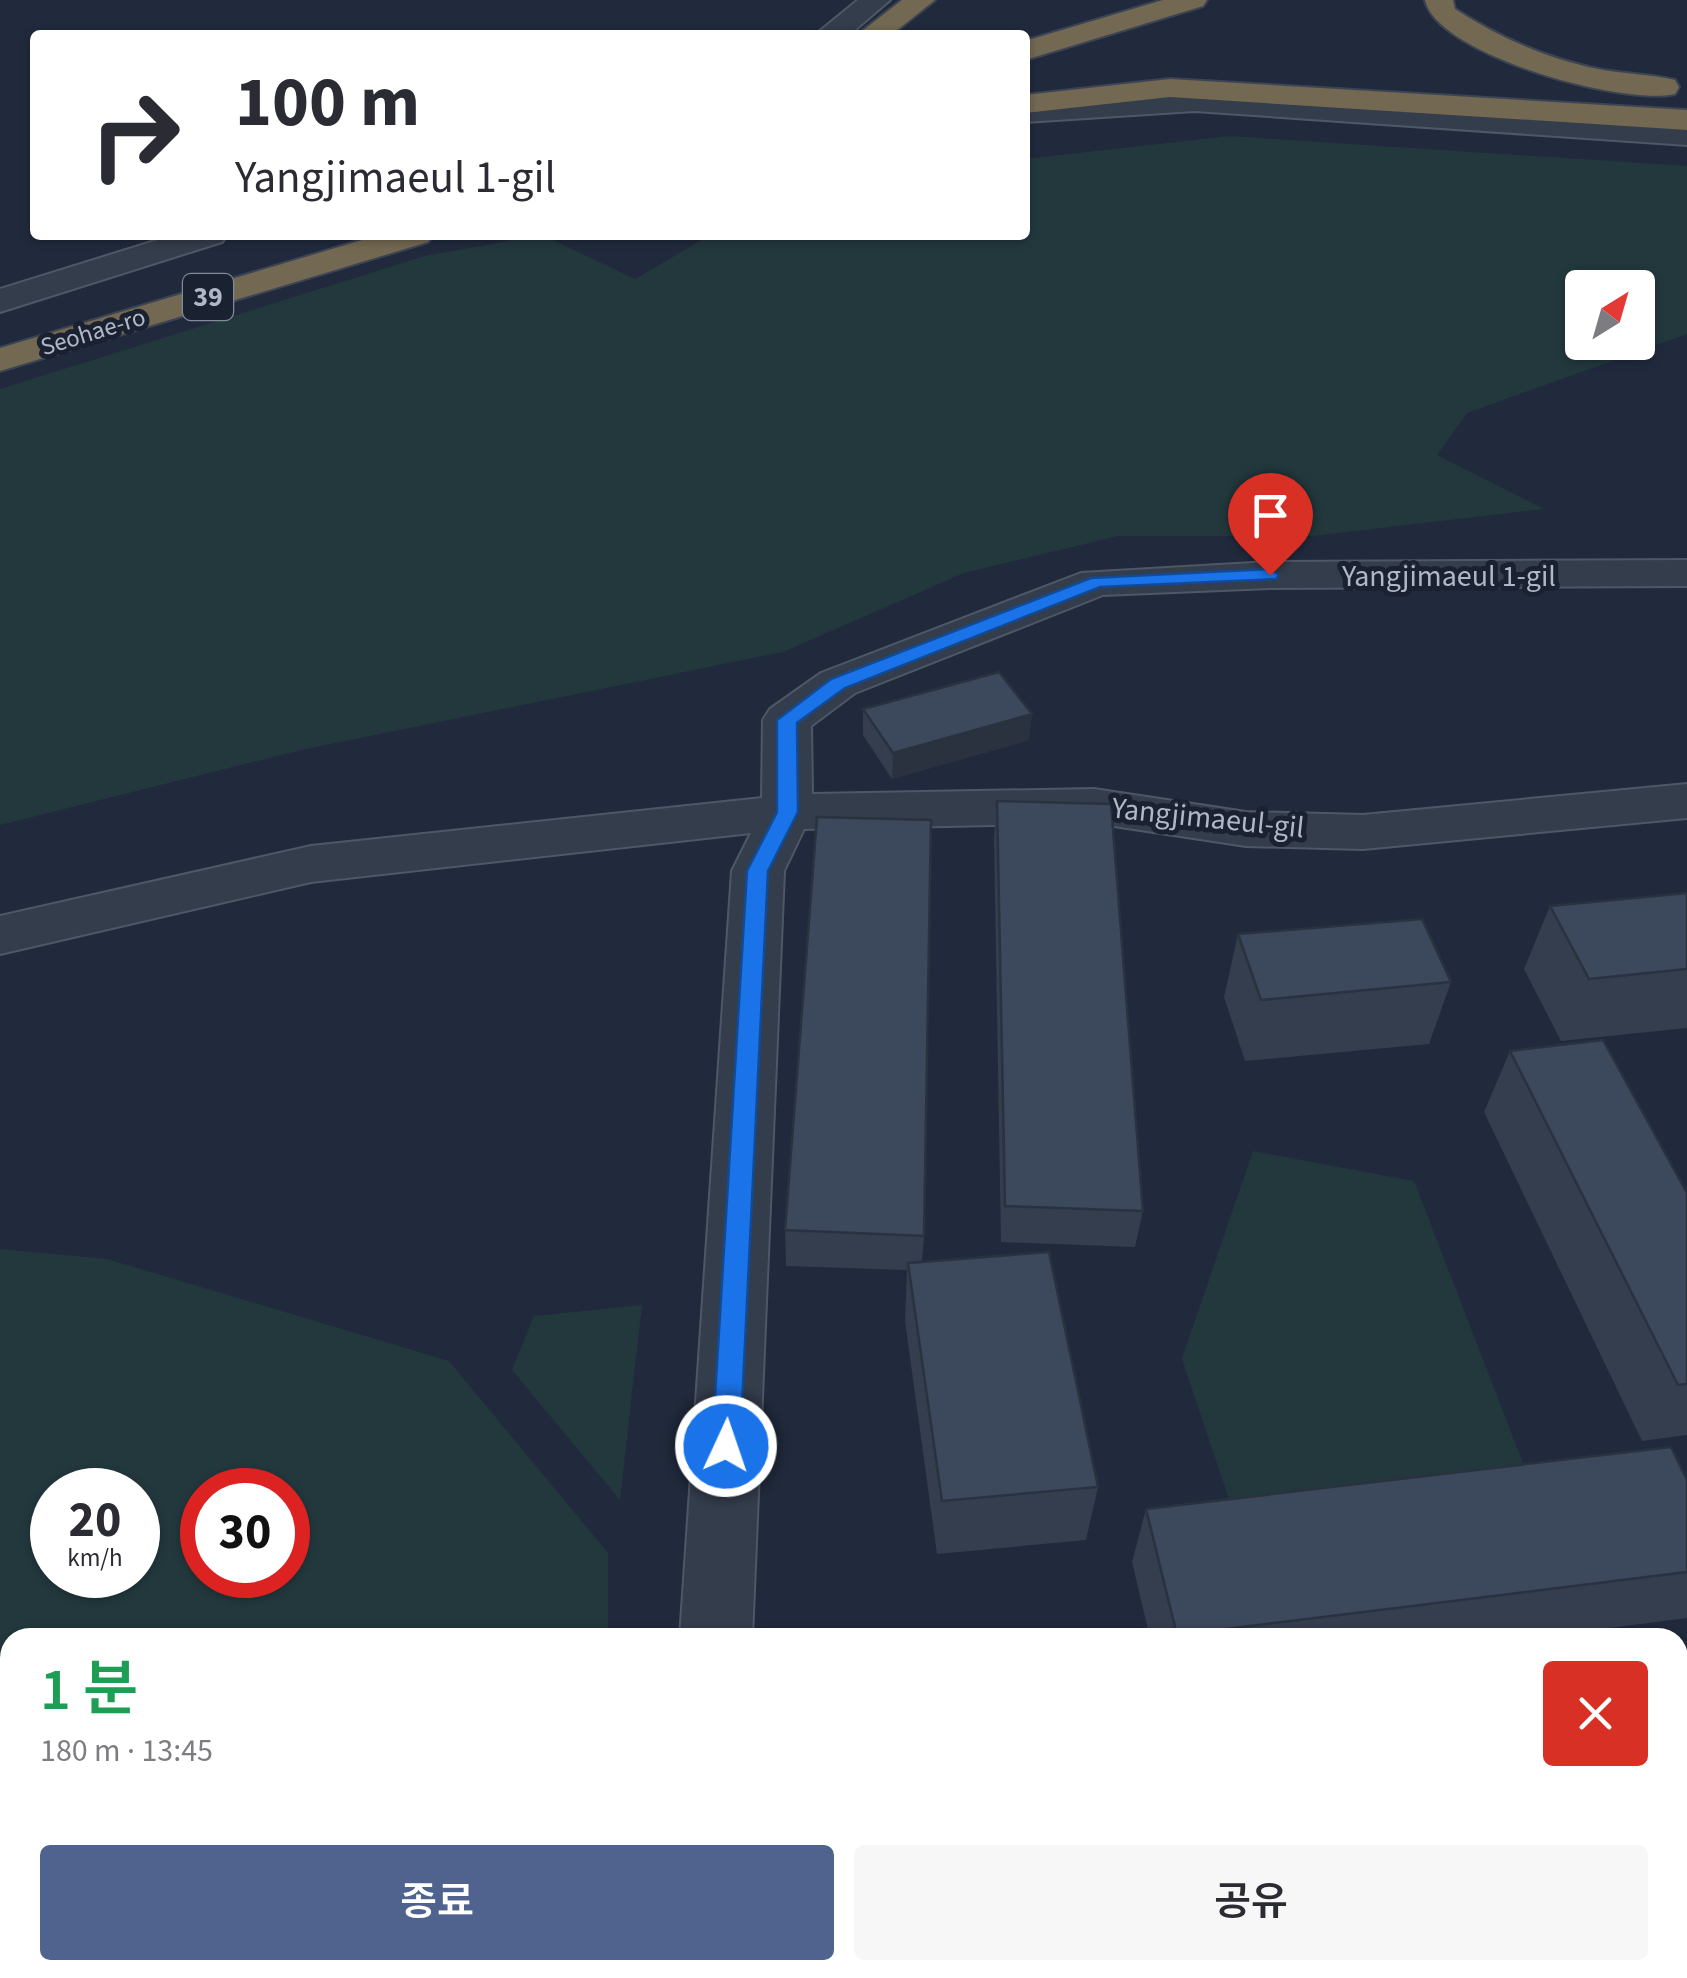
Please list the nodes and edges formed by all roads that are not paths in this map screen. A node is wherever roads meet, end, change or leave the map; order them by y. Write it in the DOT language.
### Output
graph roads {
  1 [pos="876,0"];
  2 [pos="921,0"];
  3 [pos="1114,0"];
  4 [pos="1193,0"];
  5 [pos="1439,0"];
  6 [pos="837,30"];
  7 [pos="879,30"];
  8 [pos="1030,34"];
  9 [pos="1030,37"];
  10 [pos="1687,90"];
  11 [pos="1030,103"];
  12 [pos="1030,112"];
  13 [pos="1687,120"];
  14 [pos="1687,135"];
  15 [pos="194,240"];
  16 [pos="290,240"];
  17 [pos="399,240"];
  18 [pos="0,301"];
  19 [pos="0,329"];
  20 [pos="0,360"];
  21 [pos="1687,573"];
  22 [pos="1687,801"];
  23 [pos="788,812"];
  24 [pos="0,935"];
  25 [pos="717,1628"];
  1 -- 6 [label="street"];
  2 -- 7 [label="highway"];
  3 -- 8 [label="highway"];
  4 -- 9 [label="highway"];
  5 -- 10 [label="highway"];
  11 -- 13 [label="highway"];
  12 -- 14 [label="street"];
  15 -- 18 [label="street"];
  16 -- 19 [label="highway, Seohae-ro"];
  17 -- 20 [label="highway, Seohae-ro / 39"];
  21 -- 23 [label="street, Yangjimaeul 1-gil"];
  22 -- 23 [label="street, Yangjimaeul-gil"];
  23 -- 24 [label="street, Yangjimaeul-gil"];
  23 -- 25 [label="street, Yangjimaeul 1-gil"];
}
